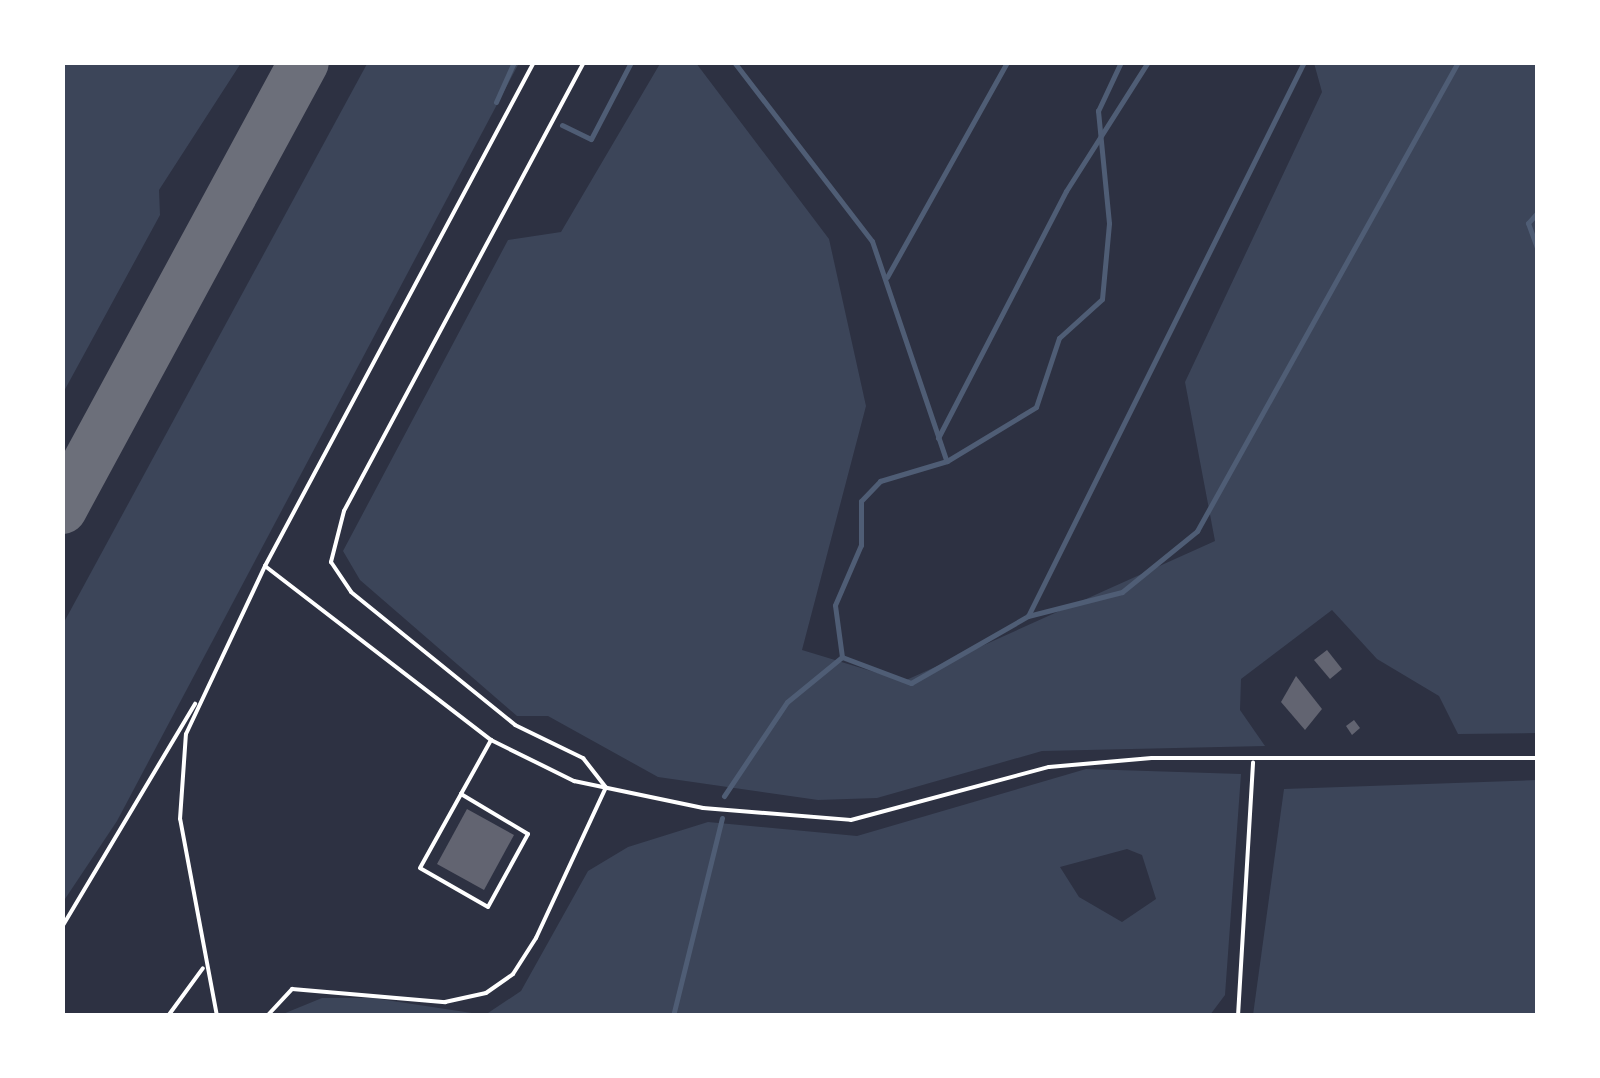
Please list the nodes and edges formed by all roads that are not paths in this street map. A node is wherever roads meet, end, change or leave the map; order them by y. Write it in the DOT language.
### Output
graph roads {
  1 [pos="534,62"];
  2 [pos="584,62"];
  3 [pos="265,566"];
  4 [pos="206,681"];
  5 [pos="490,740"];
  6 [pos="1538,758"];
  7 [pos="1253,762"];
  8 [pos="606,787"];
  9 [pos="461,794"];
  10 [pos="62,927"];
  11 [pos="205,966"];
  12 [pos="168,1016"];
  13 [pos="217,1016"];
  14 [pos="267,1016"];
  15 [pos="1238,1016"];
  1 -- 3 [label="lane"];
  2 -- 8 [label="lane"];
  3 -- 4 [label="lane"];
  3 -- 5 [label="lane"];
  4 -- 10 [label="lane"];
  4 -- 11 [label="lane"];
  5 -- 8 [label="lane"];
  5 -- 9 [label="lane"];
  6 -- 7 [label="lane"];
  7 -- 8 [label="lane"];
  7 -- 15 [label="lane"];
  8 -- 14 [label="lane"];
  9 -- 9 [label="lane"];
  11 -- 12 [label="lane"];
  11 -- 13 [label="lane"];
}
